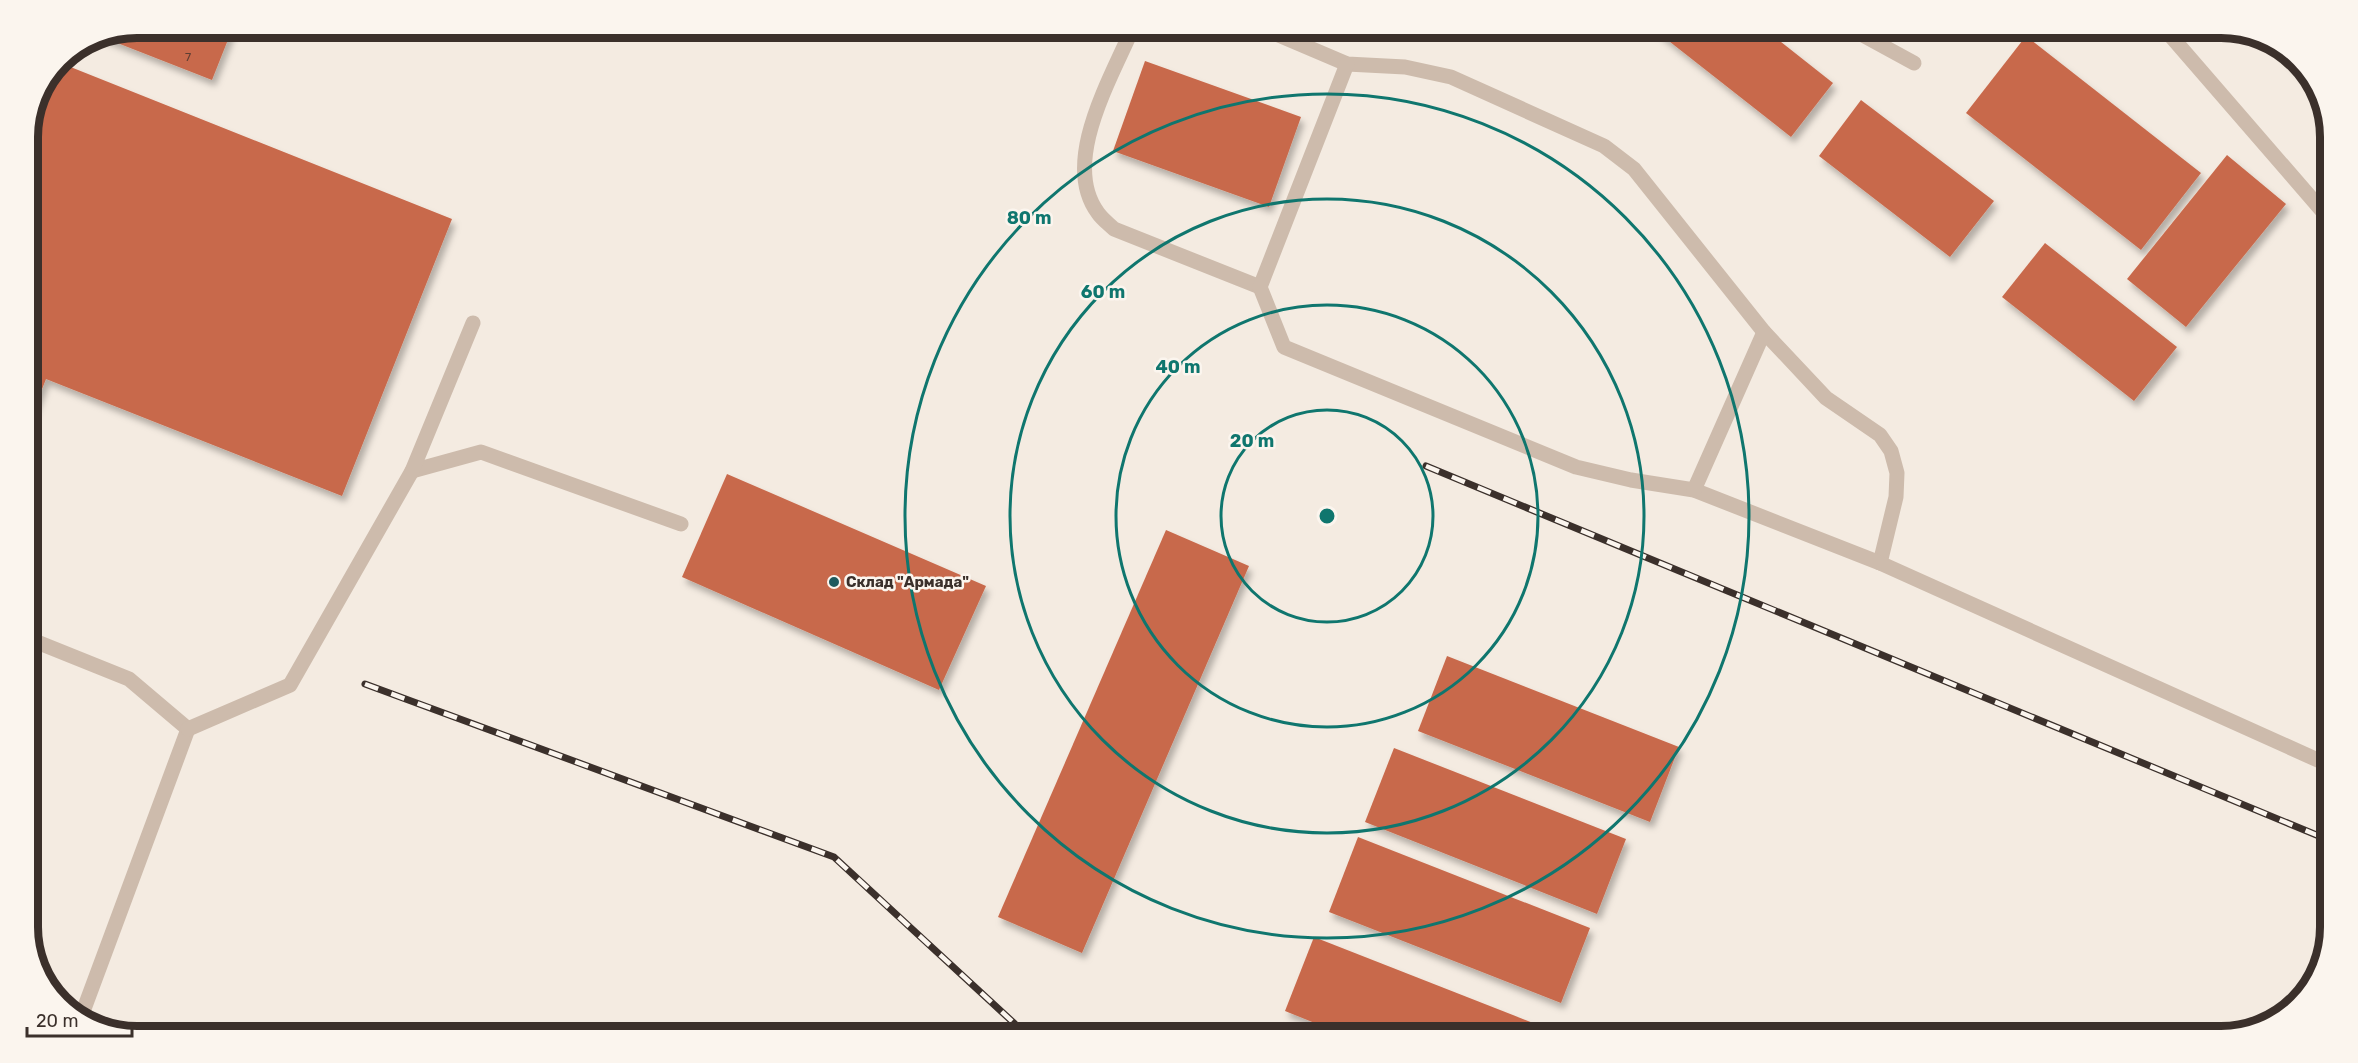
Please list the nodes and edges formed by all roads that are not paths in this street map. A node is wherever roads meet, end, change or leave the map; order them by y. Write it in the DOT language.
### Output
graph roads {
  1 [pos="1128,38"];
  2 [pos="1286,38"];
  3 [pos="1868,38"];
  4 [pos="2173,38"];
  5 [pos="1914,63"];
  6 [pos="1347,64"];
  7 [pos="2320,207"];
  8 [pos="1260,287"];
  9 [pos="473,323"];
  10 [pos="1764,332"];
  11 [pos="412,471"];
  12 [pos="1694,490"];
  13 [pos="681,524"];
  14 [pos="1880,563"];
  15 [pos="38,643"];
  16 [pos="188,729"];
  17 [pos="2320,761"];
  18 [pos="84,1010"];
  1 -- 8 [label="lane"];
  2 -- 6 [label="lane"];
  3 -- 5 [label="lane"];
  4 -- 7 [label="lane"];
  6 -- 8 [label="lane"];
  6 -- 10 [label="lane"];
  8 -- 12 [label="lane"];
  9 -- 11 [label="lane"];
  10 -- 12 [label="lane"];
  10 -- 14 [label="lane"];
  11 -- 13 [label="lane"];
  11 -- 16 [label="lane"];
  12 -- 14 [label="lane"];
  14 -- 17 [label="lane"];
  15 -- 16 [label="lane"];
  16 -- 18 [label="lane"];
}
